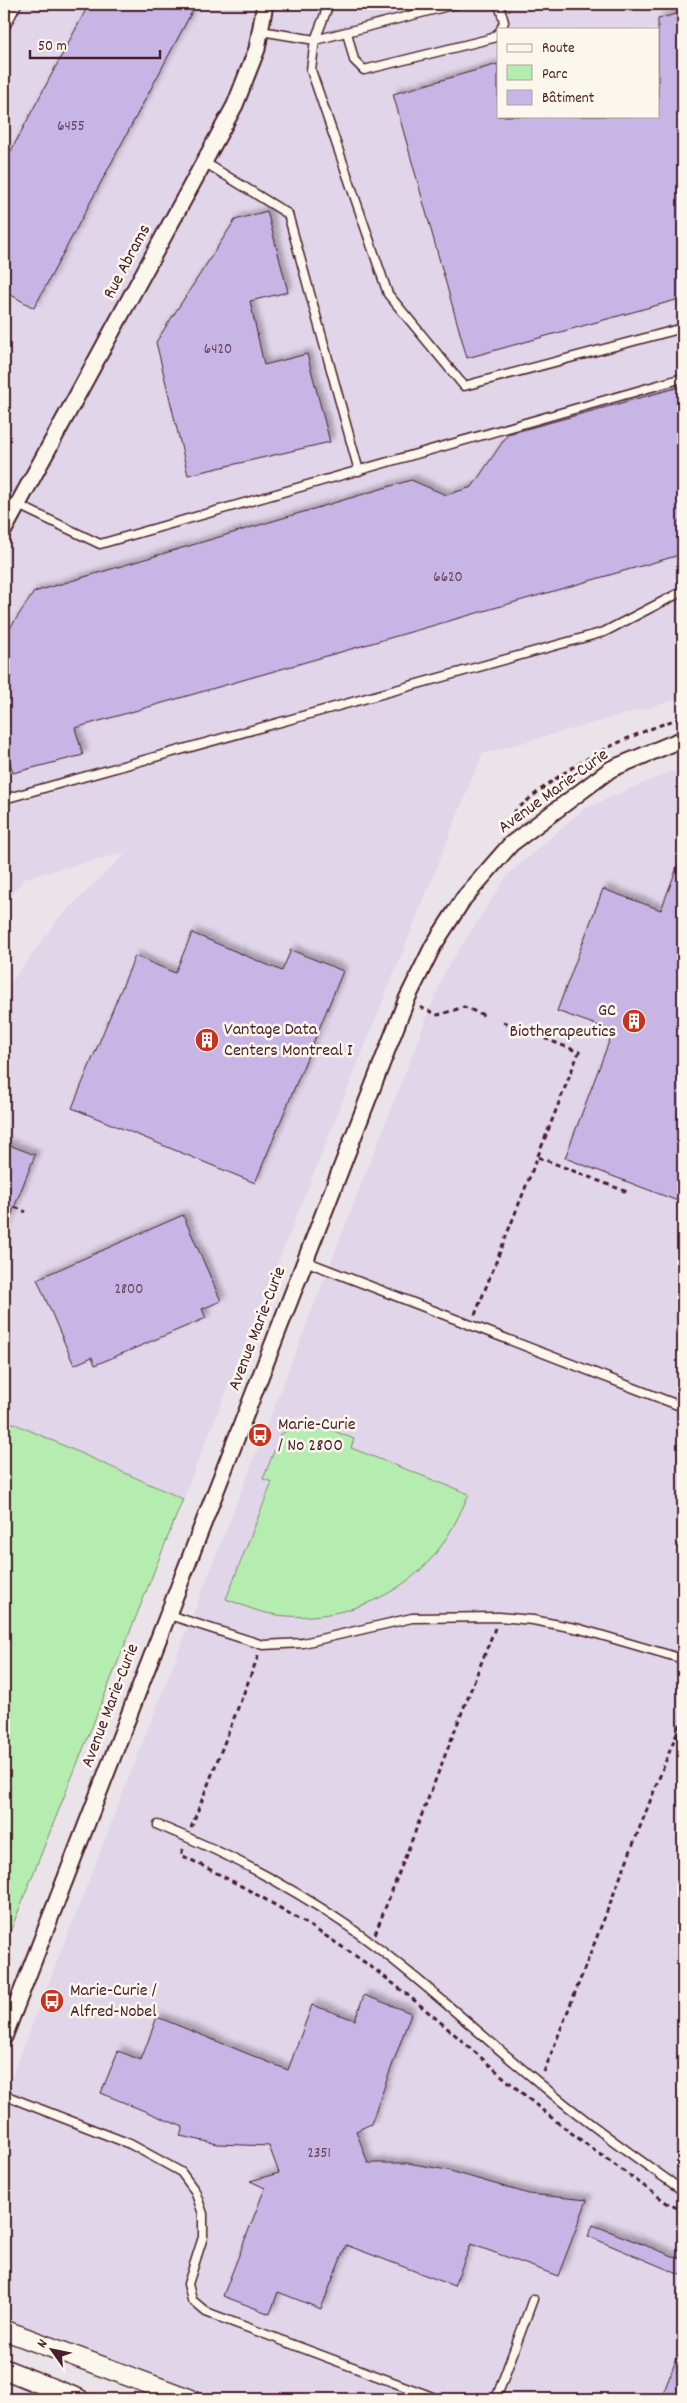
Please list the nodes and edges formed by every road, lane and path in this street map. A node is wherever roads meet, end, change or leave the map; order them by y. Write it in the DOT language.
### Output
graph roads {
  1 [pos="17,4"];
  2 [pos="265,4"];
  3 [pos="329,4"];
  4 [pos="456,4"];
  5 [pos="499,4"];
  6 [pos="501,28"];
  7 [pos="4,29"];
  8 [pos="261,31"];
  9 [pos="348,32"];
  10 [pos="497,34"];
  11 [pos="315,40"];
  12 [pos="204,162"];
  13 [pos="683,328"];
  14 [pos="683,378"];
  15 [pos="360,470"];
  16 [pos="18,505"];
  17 [pos="4,530"];
  18 [pos="683,591"];
  19 [pos="683,717"];
  20 [pos="683,739"];
  21 [pos="4,799"];
  22 [pos="513,813"];
  23 [pos="406,1001"];
  24 [pos="486,1016"];
  25 [pos="503,1022"];
  26 [pos="538,1157"];
  27 [pos="627,1192"];
  28 [pos="15,1207"];
  29 [pos="26,1212"];
  30 [pos="304,1260"];
  31 [pos="471,1325"];
  32 [pos="683,1408"];
  33 [pos="166,1614"];
  34 [pos="499,1618"];
  35 [pos="263,1645"];
  36 [pos="683,1659"];
  37 [pos="683,1717"];
  38 [pos="158,1825"];
  39 [pos="191,1829"];
  40 [pos="184,1848"];
  41 [pos="372,1944"];
  42 [pos="4,2037"];
  43 [pos="539,2084"];
  44 [pos="4,2095"];
  45 [pos="683,2191"];
  46 [pos="683,2211"];
  47 [pos="533,2299"];
  48 [pos="4,2330"];
  49 [pos="4,2369"];
  50 [pos="79,2399"];
  51 [pos="190,2399"];
  52 [pos="438,2399"];
  53 [pos="496,2399"];
  1 -- 7 [label="lane"];
  2 -- 8 [label="street, Rue Abrams"];
  3 -- 11 [label="lane"];
  4 -- 9 [label="lane"];
  5 -- 6 [label="lane"];
  8 -- 11 [label="lane"];
  8 -- 12 [label="street, Rue Abrams"];
  9 -- 10 [label="lane"];
  9 -- 11 [label="lane"];
  11 -- 13 [label="lane"];
  12 -- 15 [label="lane"];
  12 -- 16 [label="street, Rue Abrams"];
  14 -- 15 [label="lane"];
  15 -- 16 [label="lane"];
  16 -- 17 [label="street, Rue Abrams"];
  18 -- 21 [label="lane"];
  19 -- 22 [label="path"];
  20 -- 23 [label="street, Avenue Marie-Curie"];
  23 -- 24 [label="path"];
  23 -- 30 [label="street, Avenue Marie-Curie"];
  25 -- 26 [label="path"];
  26 -- 27 [label="path"];
  26 -- 31 [label="path"];
  28 -- 29 [label="path"];
  30 -- 31 [label="lane"];
  30 -- 33 [label="street, Avenue Marie-Curie"];
  31 -- 32 [label="lane"];
  33 -- 35 [label="lane"];
  33 -- 42 [label="street, Avenue Marie-Curie"];
  34 -- 35 [label="lane"];
  34 -- 36 [label="lane"];
  34 -- 41 [label="path"];
  35 -- 39 [label="path"];
  37 -- 43 [label="path"];
  38 -- 41 [label="lane"];
  40 -- 46 [label="path"];
  41 -- 43 [label="lane"];
  43 -- 45 [label="lane"];
  44 -- 52 [label="lane"];
  47 -- 53 [label="lane"];
  48 -- 51 [label="street"];
  49 -- 50 [label="street"];
}
